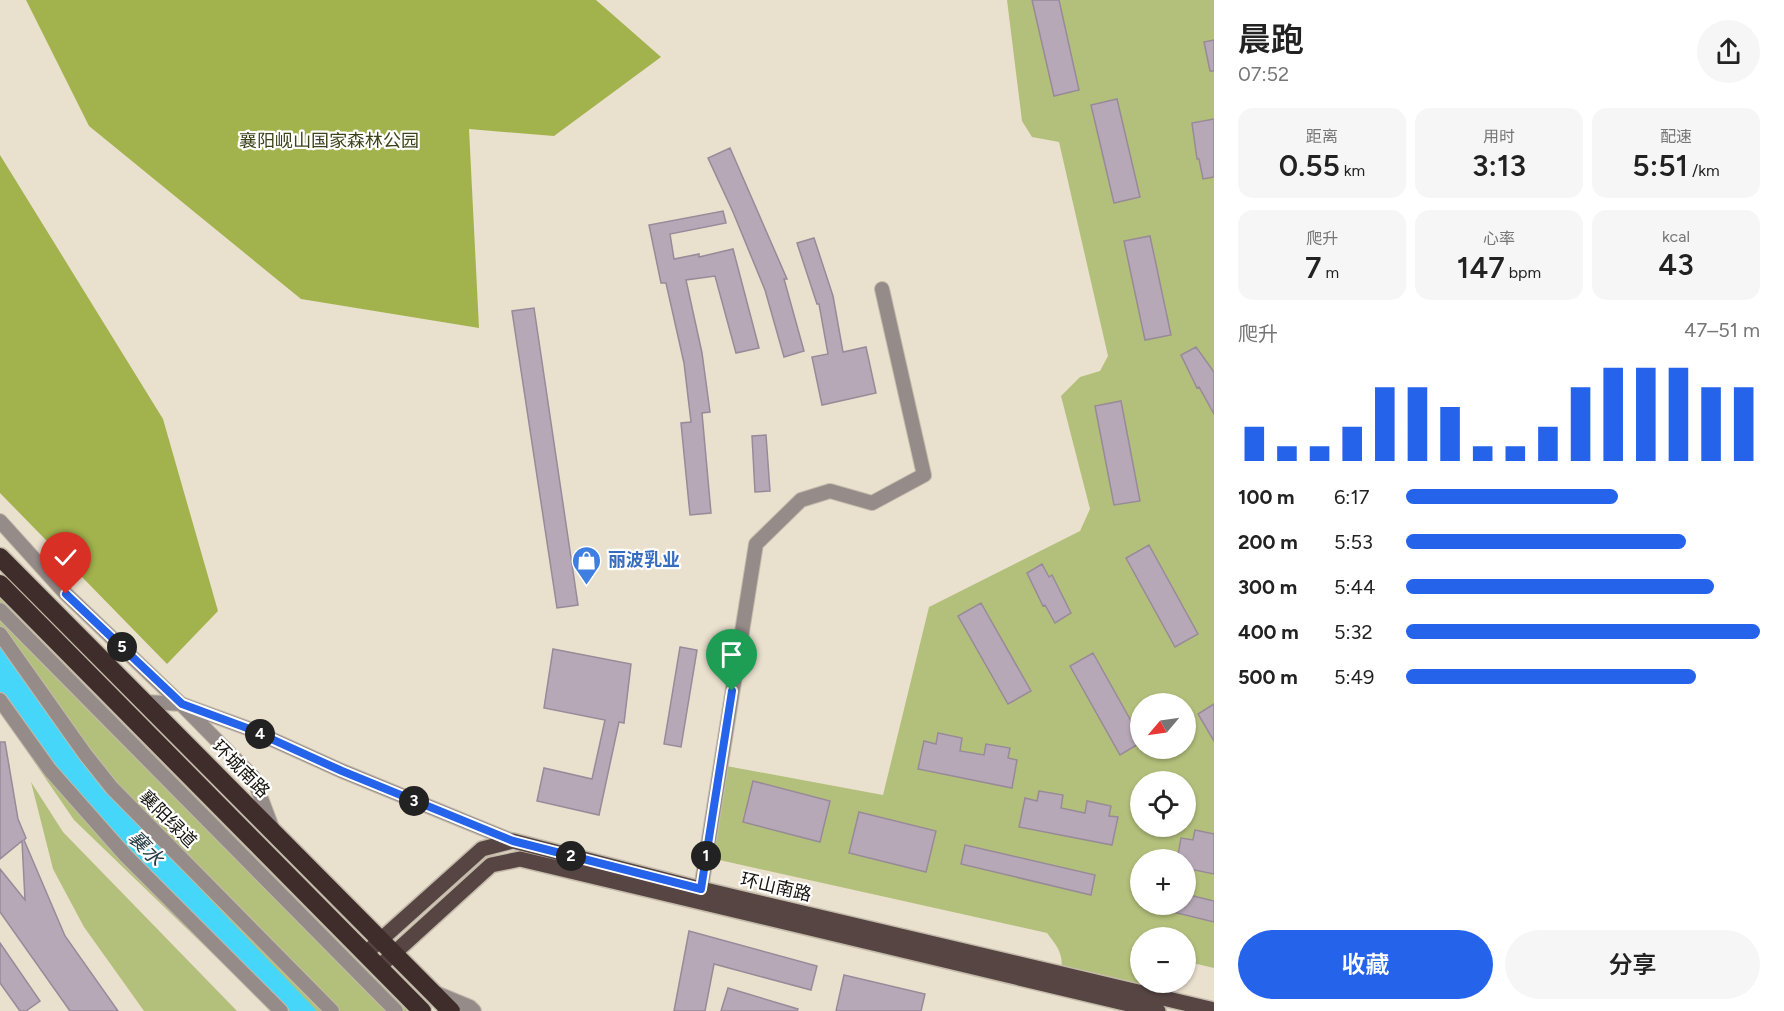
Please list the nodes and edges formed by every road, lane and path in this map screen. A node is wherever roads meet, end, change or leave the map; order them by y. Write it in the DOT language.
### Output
graph roads {
  1 [pos="882,289"];
  2 [pos="0,521"];
  3 [pos="0,557"];
  4 [pos="0,584"];
  5 [pos="0,610"];
  6 [pos="0,634"];
  7 [pos="0,700"];
  8 [pos="147,702"];
  9 [pos="182,704"];
  10 [pos="274,832"];
  11 [pos="513,841"];
  12 [pos="701,889"];
  13 [pos="380,940"];
  14 [pos="366,953"];
  15 [pos="393,953"];
  16 [pos="379,967"];
  17 [pos="396,985"];
  18 [pos="432,992"];
  19 [pos="382,1006"];
  20 [pos="1214,1010"];
  21 [pos="281,1011"];
  22 [pos="332,1011"];
  23 [pos="396,1011"];
  24 [pos="422,1011"];
  25 [pos="451,1011"];
  26 [pos="474,1011"];
  27 [pos="1158,1011"];
  1 -- 12 [label="street"];
  2 -- 9 [label="street"];
  3 -- 8 [label="highway, 环城南路"];
  4 -- 14 [label="highway"];
  5 -- 19 [label="street"];
  6 -- 22 [label="street, 襄阳绿道"];
  7 -- 21 [label="street"];
  8 -- 9 [label="street"];
  8 -- 10 [label="highway, 环城南路"];
  9 -- 10 [label="street"];
  9 -- 11 [label="street"];
  10 -- 13 [label="highway, 环城南路"];
  11 -- 12 [label="main road, 环山南路"];
  11 -- 13 [label="main road, 环山南路"];
  12 -- 20 [label="main road, 环山南路"];
  13 -- 14 [label="main road, 环山南路"];
  13 -- 15 [label="highway, 环城南路"];
  14 -- 16 [label="highway"];
  15 -- 16 [label="main road, 环山南路"];
  15 -- 18 [label="highway, 环城南路"];
  15 -- 27 [label="main road, 环山南路"];
  16 -- 17 [label="highway"];
  17 -- 19 [label="street"];
  17 -- 24 [label="highway"];
  18 -- 25 [label="highway, 环城南路"];
  18 -- 26 [label="street"];
  19 -- 23 [label="street"];
}
